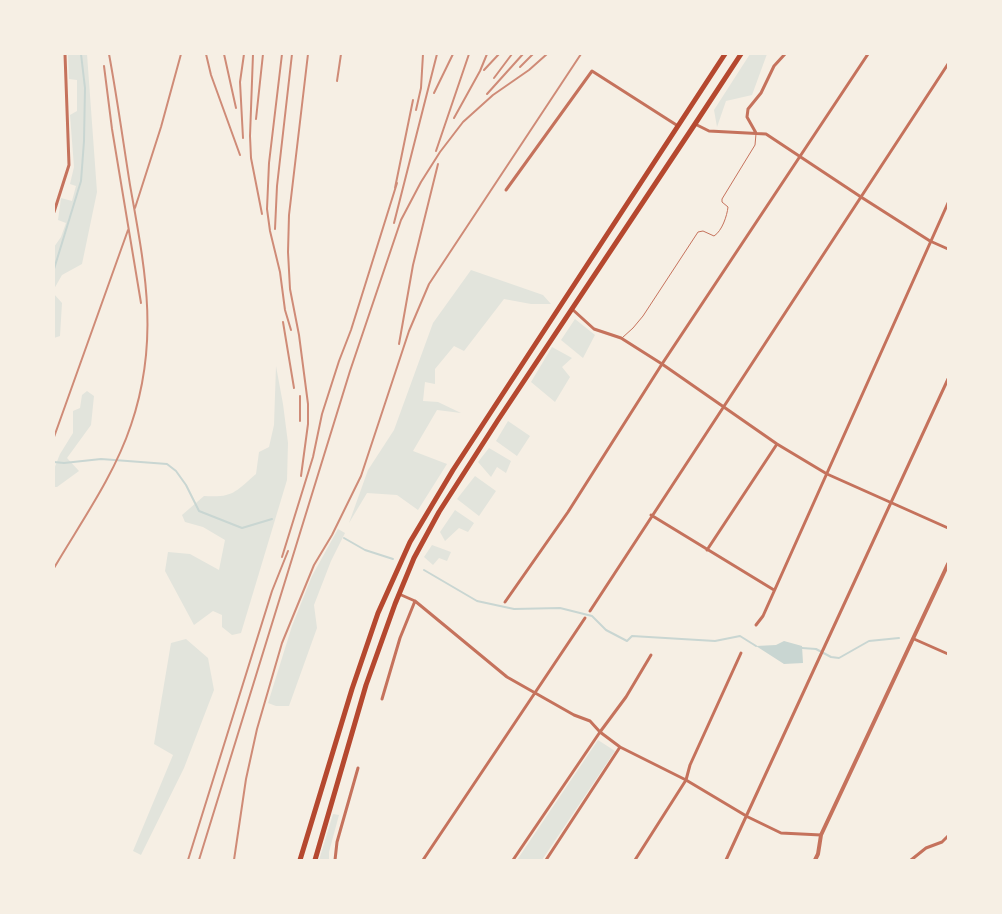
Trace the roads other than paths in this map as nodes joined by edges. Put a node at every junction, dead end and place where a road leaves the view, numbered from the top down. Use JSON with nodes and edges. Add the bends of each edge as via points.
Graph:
{"nodes":[{"id":1,"x":65,"y":54,"type":"edge"},
{"id":2,"x":725,"y":54,"type":"edge"},
{"id":3,"x":740,"y":54,"type":"edge"},
{"id":4,"x":785,"y":54,"type":"edge"},
{"id":5,"x":868,"y":54,"type":"edge"},
{"id":6,"x":948,"y":64,"type":"edge"},
{"id":7,"x":695,"y":124,"type":"junction"},
{"id":8,"x":678,"y":126,"type":"junction"},
{"id":9,"x":757,"y":133,"type":"junction"},
{"id":10,"x":801,"y":157,"type":"junction"},
{"id":11,"x":506,"y":190,"type":"dead end"},
{"id":12,"x":860,"y":197,"type":"junction"},
{"id":13,"x":948,"y":203,"type":"edge"},
{"id":14,"x":54,"y":212,"type":"edge"},
{"id":15,"x":930,"y":241,"type":"junction"},
{"id":16,"x":948,"y":249,"type":"edge"},
{"id":17,"x":572,"y":309,"type":"junction"},
{"id":18,"x":621,"y":338,"type":"junction"},
{"id":19,"x":662,"y":364,"type":"junction"},
{"id":20,"x":948,"y":379,"type":"edge"},
{"id":21,"x":725,"y":407,"type":"junction"},
{"id":22,"x":777,"y":444,"type":"junction"},
{"id":23,"x":827,"y":474,"type":"junction"},
{"id":24,"x":890,"y":503,"type":"junction"},
{"id":25,"x":651,"y":515,"type":"junction"},
{"id":26,"x":948,"y":528,"type":"edge"},
{"id":27,"x":707,"y":550,"type":"junction"},
{"id":28,"x":948,"y":564,"type":"edge"},
{"id":29,"x":388,"y":590,"type":"junction"},
{"id":30,"x":774,"y":590,"type":"junction"},
{"id":31,"x":398,"y":594,"type":"junction"},
{"id":32,"x":415,"y":601,"type":"junction"},
{"id":33,"x":505,"y":602,"type":"dead end"},
{"id":34,"x":590,"y":611,"type":"dead end"},
{"id":35,"x":585,"y":618,"type":"dead end"},
{"id":36,"x":756,"y":625,"type":"dead end"},
{"id":37,"x":914,"y":638,"type":"junction"},
{"id":38,"x":741,"y":653,"type":"dead end"},
{"id":39,"x":948,"y":654,"type":"edge"},
{"id":40,"x":651,"y":655,"type":"dead end"},
{"id":41,"x":534,"y":692,"type":"junction"},
{"id":42,"x":382,"y":699,"type":"dead end"},
{"id":43,"x":600,"y":732,"type":"junction"},
{"id":44,"x":620,"y":747,"type":"junction"},
{"id":45,"x":358,"y":768,"type":"dead end"},
{"id":46,"x":686,"y":780,"type":"junction"},
{"id":47,"x":748,"y":817,"type":"junction"},
{"id":48,"x":821,"y":835,"type":"junction"},
{"id":49,"x":948,"y":836,"type":"edge"},
{"id":50,"x":300,"y":860,"type":"edge"},
{"id":51,"x":315,"y":860,"type":"edge"},
{"id":52,"x":335,"y":860,"type":"edge"},
{"id":53,"x":422,"y":860,"type":"edge"},
{"id":54,"x":513,"y":860,"type":"edge"},
{"id":55,"x":546,"y":860,"type":"edge"},
{"id":56,"x":635,"y":860,"type":"edge"},
{"id":57,"x":726,"y":860,"type":"edge"},
{"id":58,"x":815,"y":860,"type":"edge"},
{"id":59,"x":911,"y":860,"type":"edge"}],
"edges":[{"from":1,"to":14,"type":"street","via":[[69,165]]},
{"from":2,"to":8,"type":"main road"},
{"from":3,"to":7,"type":"main road"},
{"from":4,"to":9,"type":"street","via":[[748,109],[747,117]]},
{"from":5,"to":10,"type":"street"},
{"from":6,"to":12,"type":"street"},
{"from":7,"to":9,"type":"street","via":[[709,131]]},
{"from":7,"to":17,"type":"main road"},
{"from":8,"to":11,"type":"street","via":[[592,71]]},
{"from":8,"to":29,"type":"main road","via":[[453,470],[410,542]]},
{"from":9,"to":10,"type":"street","via":[[766,134]]},
{"from":9,"to":18,"type":"lane","via":[[755,145],[722,199],[728,207],[718,234],[698,232],[644,316]]},
{"from":10,"to":12,"type":"street"},
{"from":10,"to":19,"type":"street"},
{"from":12,"to":15,"type":"street"},
{"from":12,"to":21,"type":"street"},
{"from":13,"to":15,"type":"street"},
{"from":15,"to":16,"type":"street"},
{"from":15,"to":23,"type":"street"},
{"from":17,"to":18,"type":"street","via":[[594,329]]},
{"from":17,"to":31,"type":"main road","via":[[439,512]]},
{"from":18,"to":19,"type":"street"},
{"from":19,"to":21,"type":"street"},
{"from":19,"to":33,"type":"street","via":[[568,512]]},
{"from":20,"to":24,"type":"street"},
{"from":21,"to":22,"type":"street"},
{"from":21,"to":25,"type":"street"},
{"from":22,"to":23,"type":"street"},
{"from":22,"to":27,"type":"street"},
{"from":23,"to":24,"type":"street"},
{"from":23,"to":30,"type":"street"},
{"from":24,"to":26,"type":"street"},
{"from":24,"to":47,"type":"street"},
{"from":25,"to":27,"type":"street"},
{"from":25,"to":34,"type":"street"},
{"from":27,"to":30,"type":"street"},
{"from":28,"to":37,"type":"street"},
{"from":29,"to":31,"type":"main road"},
{"from":29,"to":50,"type":"main road","via":[[352,689]]},
{"from":30,"to":36,"type":"street"},
{"from":31,"to":32,"type":"street"},
{"from":31,"to":51,"type":"main road","via":[[366,684]]},
{"from":32,"to":41,"type":"street","via":[[507,678]]},
{"from":32,"to":42,"type":"street"},
{"from":35,"to":41,"type":"street"},
{"from":37,"to":39,"type":"street"},
{"from":37,"to":48,"type":"street"},
{"from":38,"to":46,"type":"street"},
{"from":40,"to":43,"type":"street","via":[[626,698]]},
{"from":41,"to":43,"type":"street","via":[[590,721]]},
{"from":41,"to":53,"type":"street"},
{"from":43,"to":44,"type":"street"},
{"from":43,"to":54,"type":"street"},
{"from":44,"to":46,"type":"street"},
{"from":44,"to":55,"type":"street"},
{"from":45,"to":52,"type":"street"},
{"from":46,"to":47,"type":"street"},
{"from":46,"to":56,"type":"street"},
{"from":47,"to":48,"type":"street","via":[[781,834]]},
{"from":47,"to":57,"type":"street"},
{"from":48,"to":58,"type":"street"},
{"from":49,"to":59,"type":"street"}]}
